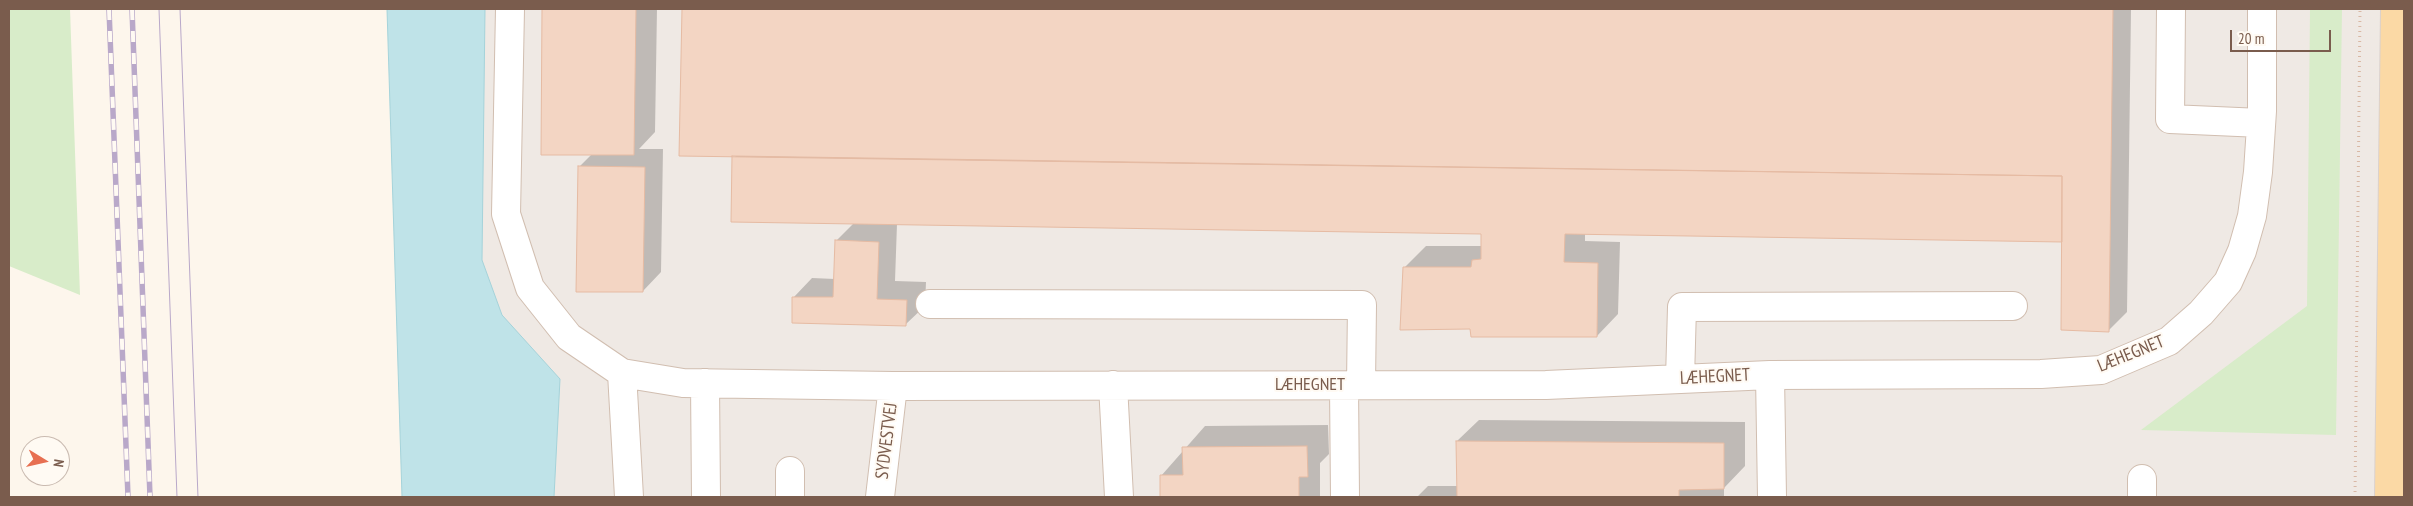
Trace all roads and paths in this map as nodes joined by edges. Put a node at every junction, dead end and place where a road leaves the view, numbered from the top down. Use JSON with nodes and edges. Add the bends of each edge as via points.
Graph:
{"nodes":[{"id":1,"x":510,"y":9,"type":"edge"},
{"id":2,"x":2171,"y":9,"type":"edge"},
{"id":3,"x":2262,"y":9,"type":"edge"},
{"id":4,"x":2360,"y":9,"type":"edge"},
{"id":5,"x":2395,"y":9,"type":"edge"},
{"id":6,"x":2261,"y":123,"type":"junction"},
{"id":7,"x":930,"y":304,"type":"dead end"},
{"id":8,"x":2013,"y":306,"type":"dead end"},
{"id":9,"x":622,"y":373,"type":"junction"},
{"id":10,"x":1770,"y":375,"type":"junction"},
{"id":11,"x":1680,"y":379,"type":"junction"},
{"id":12,"x":705,"y":383,"type":"junction"},
{"id":13,"x":1353,"y":385,"type":"junction"},
{"id":14,"x":893,"y":386,"type":"junction"},
{"id":15,"x":1113,"y":386,"type":"junction"},
{"id":16,"x":629,"y":497,"type":"edge"},
{"id":17,"x":706,"y":497,"type":"edge"},
{"id":18,"x":880,"y":497,"type":"edge"},
{"id":19,"x":1119,"y":497,"type":"edge"},
{"id":20,"x":1344,"y":497,"type":"edge"},
{"id":21,"x":1772,"y":497,"type":"edge"},
{"id":22,"x":2355,"y":497,"type":"edge"},
{"id":23,"x":2389,"y":497,"type":"edge"}],
"edges":[{"from":1,"to":9,"type":"street","via":[[506,214],[530,288],[569,337]]},
{"from":2,"to":6,"type":"street","via":[[2170,119]]},
{"from":3,"to":6,"type":"street","name":"LÆHEGNET"},
{"from":4,"to":22,"type":"path"},
{"from":5,"to":23,"type":"main road"},
{"from":6,"to":10,"type":"street","name":"LÆHEGNET","via":[[2252,216],[2242,252],[2228,282],[2201,313],[2169,341],[2101,370],[2041,374]]},
{"from":7,"to":13,"type":"street","via":[[1362,305]]},
{"from":8,"to":11,"type":"street","via":[[1682,307]]},
{"from":9,"to":12,"type":"street","name":"LÆHEGNET","via":[[683,383]]},
{"from":9,"to":16,"type":"street"},
{"from":10,"to":11,"type":"street","name":"LÆHEGNET"},
{"from":10,"to":21,"type":"street"},
{"from":11,"to":13,"type":"street","name":"LÆHEGNET","via":[[1546,385]]},
{"from":12,"to":14,"type":"street","name":"LÆHEGNET"},
{"from":12,"to":17,"type":"street"},
{"from":13,"to":15,"type":"street","name":"LÆHEGNET"},
{"from":13,"to":20,"type":"street"},
{"from":14,"to":15,"type":"street","name":"LÆHEGNET"},
{"from":14,"to":18,"type":"street","name":"SYDVESTVEJ"},
{"from":15,"to":19,"type":"street"}]}
